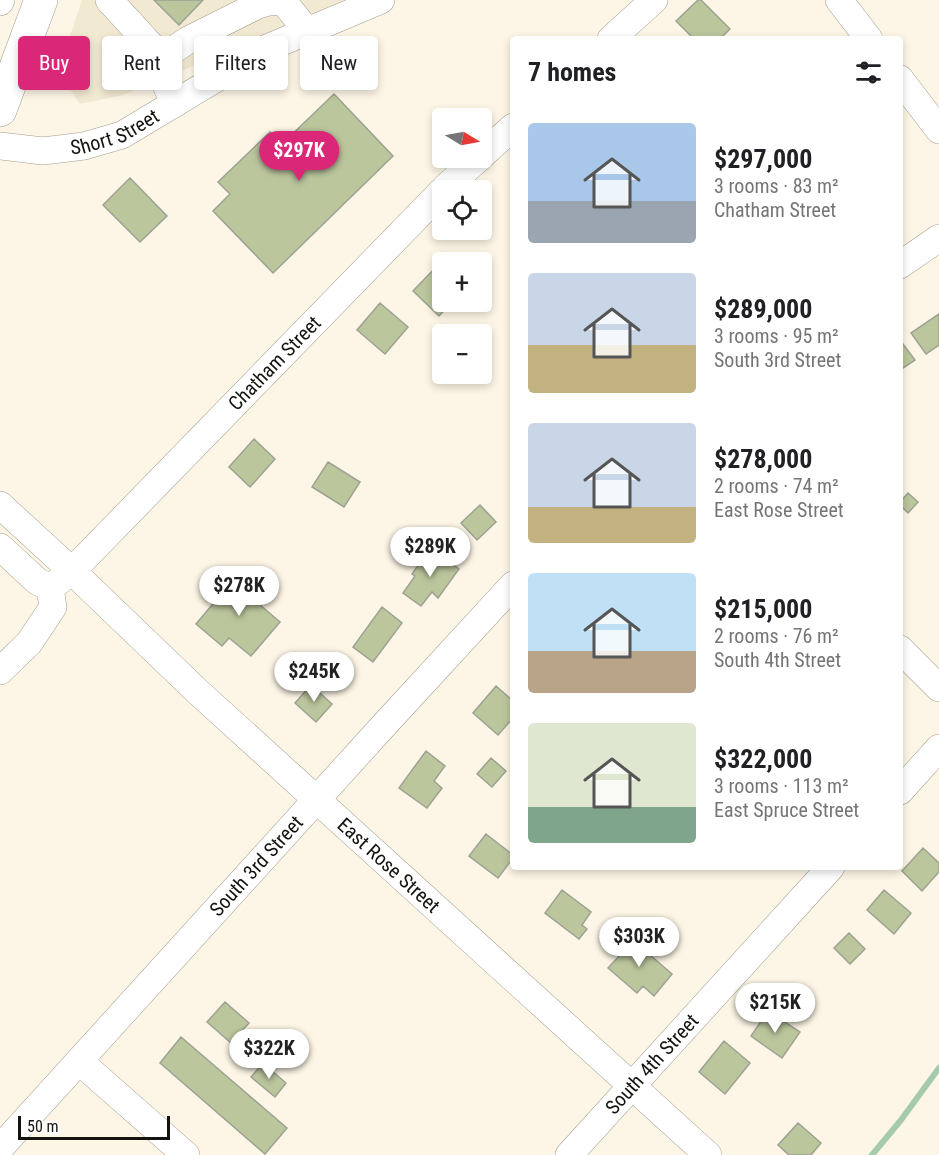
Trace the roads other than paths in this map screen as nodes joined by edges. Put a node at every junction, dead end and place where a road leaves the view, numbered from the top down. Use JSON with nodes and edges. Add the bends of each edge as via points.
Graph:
{"nodes":[{"id":1,"x":40,"y":0,"type":"edge"},
{"id":2,"x":109,"y":0,"type":"edge"},
{"id":3,"x":282,"y":0,"type":"edge"},
{"id":4,"x":654,"y":0,"type":"edge"},
{"id":5,"x":839,"y":0,"type":"edge"},
{"id":6,"x":362,"y":3,"type":"edge"},
{"id":7,"x":307,"y":31,"type":"junction"},
{"id":8,"x":142,"y":36,"type":"edge"},
{"id":9,"x":614,"y":36,"type":"edge"},
{"id":10,"x":867,"y":36,"type":"edge"},
{"id":11,"x":182,"y":44,"type":"edge"},
{"id":12,"x":903,"y":83,"type":"edge"},
{"id":13,"x":168,"y":90,"type":"edge"},
{"id":14,"x":174,"y":104,"type":"junction"},
{"id":15,"x":0,"y":110,"type":"edge"},
{"id":16,"x":510,"y":130,"type":"edge"},
{"id":17,"x":939,"y":130,"type":"edge"},
{"id":18,"x":492,"y":145,"type":"edge"},
{"id":19,"x":0,"y":146,"type":"edge"},
{"id":20,"x":467,"y":168,"type":"edge"},
{"id":21,"x":939,"y":238,"type":"edge"},
{"id":22,"x":903,"y":263,"type":"edge"},
{"id":23,"x":0,"y":505,"type":"edge"},
{"id":24,"x":0,"y":547,"type":"edge"},
{"id":25,"x":72,"y":571,"type":"junction"},
{"id":26,"x":50,"y":588,"type":"junction"},
{"id":27,"x":510,"y":588,"type":"edge"},
{"id":28,"x":903,"y":652,"type":"edge"},
{"id":29,"x":0,"y":671,"type":"edge"},
{"id":30,"x":939,"y":688,"type":"edge"},
{"id":31,"x":939,"y":748,"type":"edge"},
{"id":32,"x":903,"y":788,"type":"edge"},
{"id":33,"x":317,"y":799,"type":"junction"},
{"id":34,"x":828,"y":870,"type":"edge"},
{"id":35,"x":80,"y":1061,"type":"junction"},
{"id":36,"x":632,"y":1085,"type":"junction"},
{"id":37,"x":0,"y":1148,"type":"edge"},
{"id":38,"x":186,"y":1155,"type":"edge"},
{"id":39,"x":569,"y":1155,"type":"edge"},
{"id":40,"x":708,"y":1155,"type":"edge"}],
"edges":[{"from":1,"to":15,"type":"main road"},
{"from":2,"to":8,"type":"street"},
{"from":3,"to":7,"type":"street"},
{"from":3,"to":11,"type":"street","via":[[258,5]]},
{"from":4,"to":9,"type":"street"},
{"from":5,"to":10,"type":"street"},
{"from":6,"to":7,"type":"street","name":"Short Street"},
{"from":7,"to":14,"type":"street","name":"Short Street","via":[[265,49]]},
{"from":12,"to":17,"type":"street"},
{"from":13,"to":14,"type":"street"},
{"from":14,"to":19,"type":"street","name":"Short Street","via":[[122,135],[84,146],[43,151]]},
{"from":16,"to":18,"type":"street","name":"Chatham Street"},
{"from":20,"to":25,"type":"street","name":"Chatham Street"},
{"from":21,"to":22,"type":"street"},
{"from":23,"to":25,"type":"street","name":"East Rose Street"},
{"from":24,"to":26,"type":"street"},
{"from":25,"to":26,"type":"street","name":"Chatham Street"},
{"from":25,"to":33,"type":"street","name":"East Rose Street"},
{"from":26,"to":29,"type":"street","via":[[53,607],[29,643]]},
{"from":27,"to":33,"type":"street","name":"South 3rd Street"},
{"from":28,"to":30,"type":"street"},
{"from":31,"to":32,"type":"street"},
{"from":33,"to":35,"type":"street","name":"South 3rd Street"},
{"from":33,"to":36,"type":"street","name":"East Rose Street"},
{"from":34,"to":36,"type":"street","name":"South 4th Street"},
{"from":35,"to":37,"type":"street","name":"South 3rd Street"},
{"from":35,"to":38,"type":"street"},
{"from":36,"to":39,"type":"street","name":"South 4th Street"},
{"from":36,"to":40,"type":"street","name":"East Rose Street"}]}
